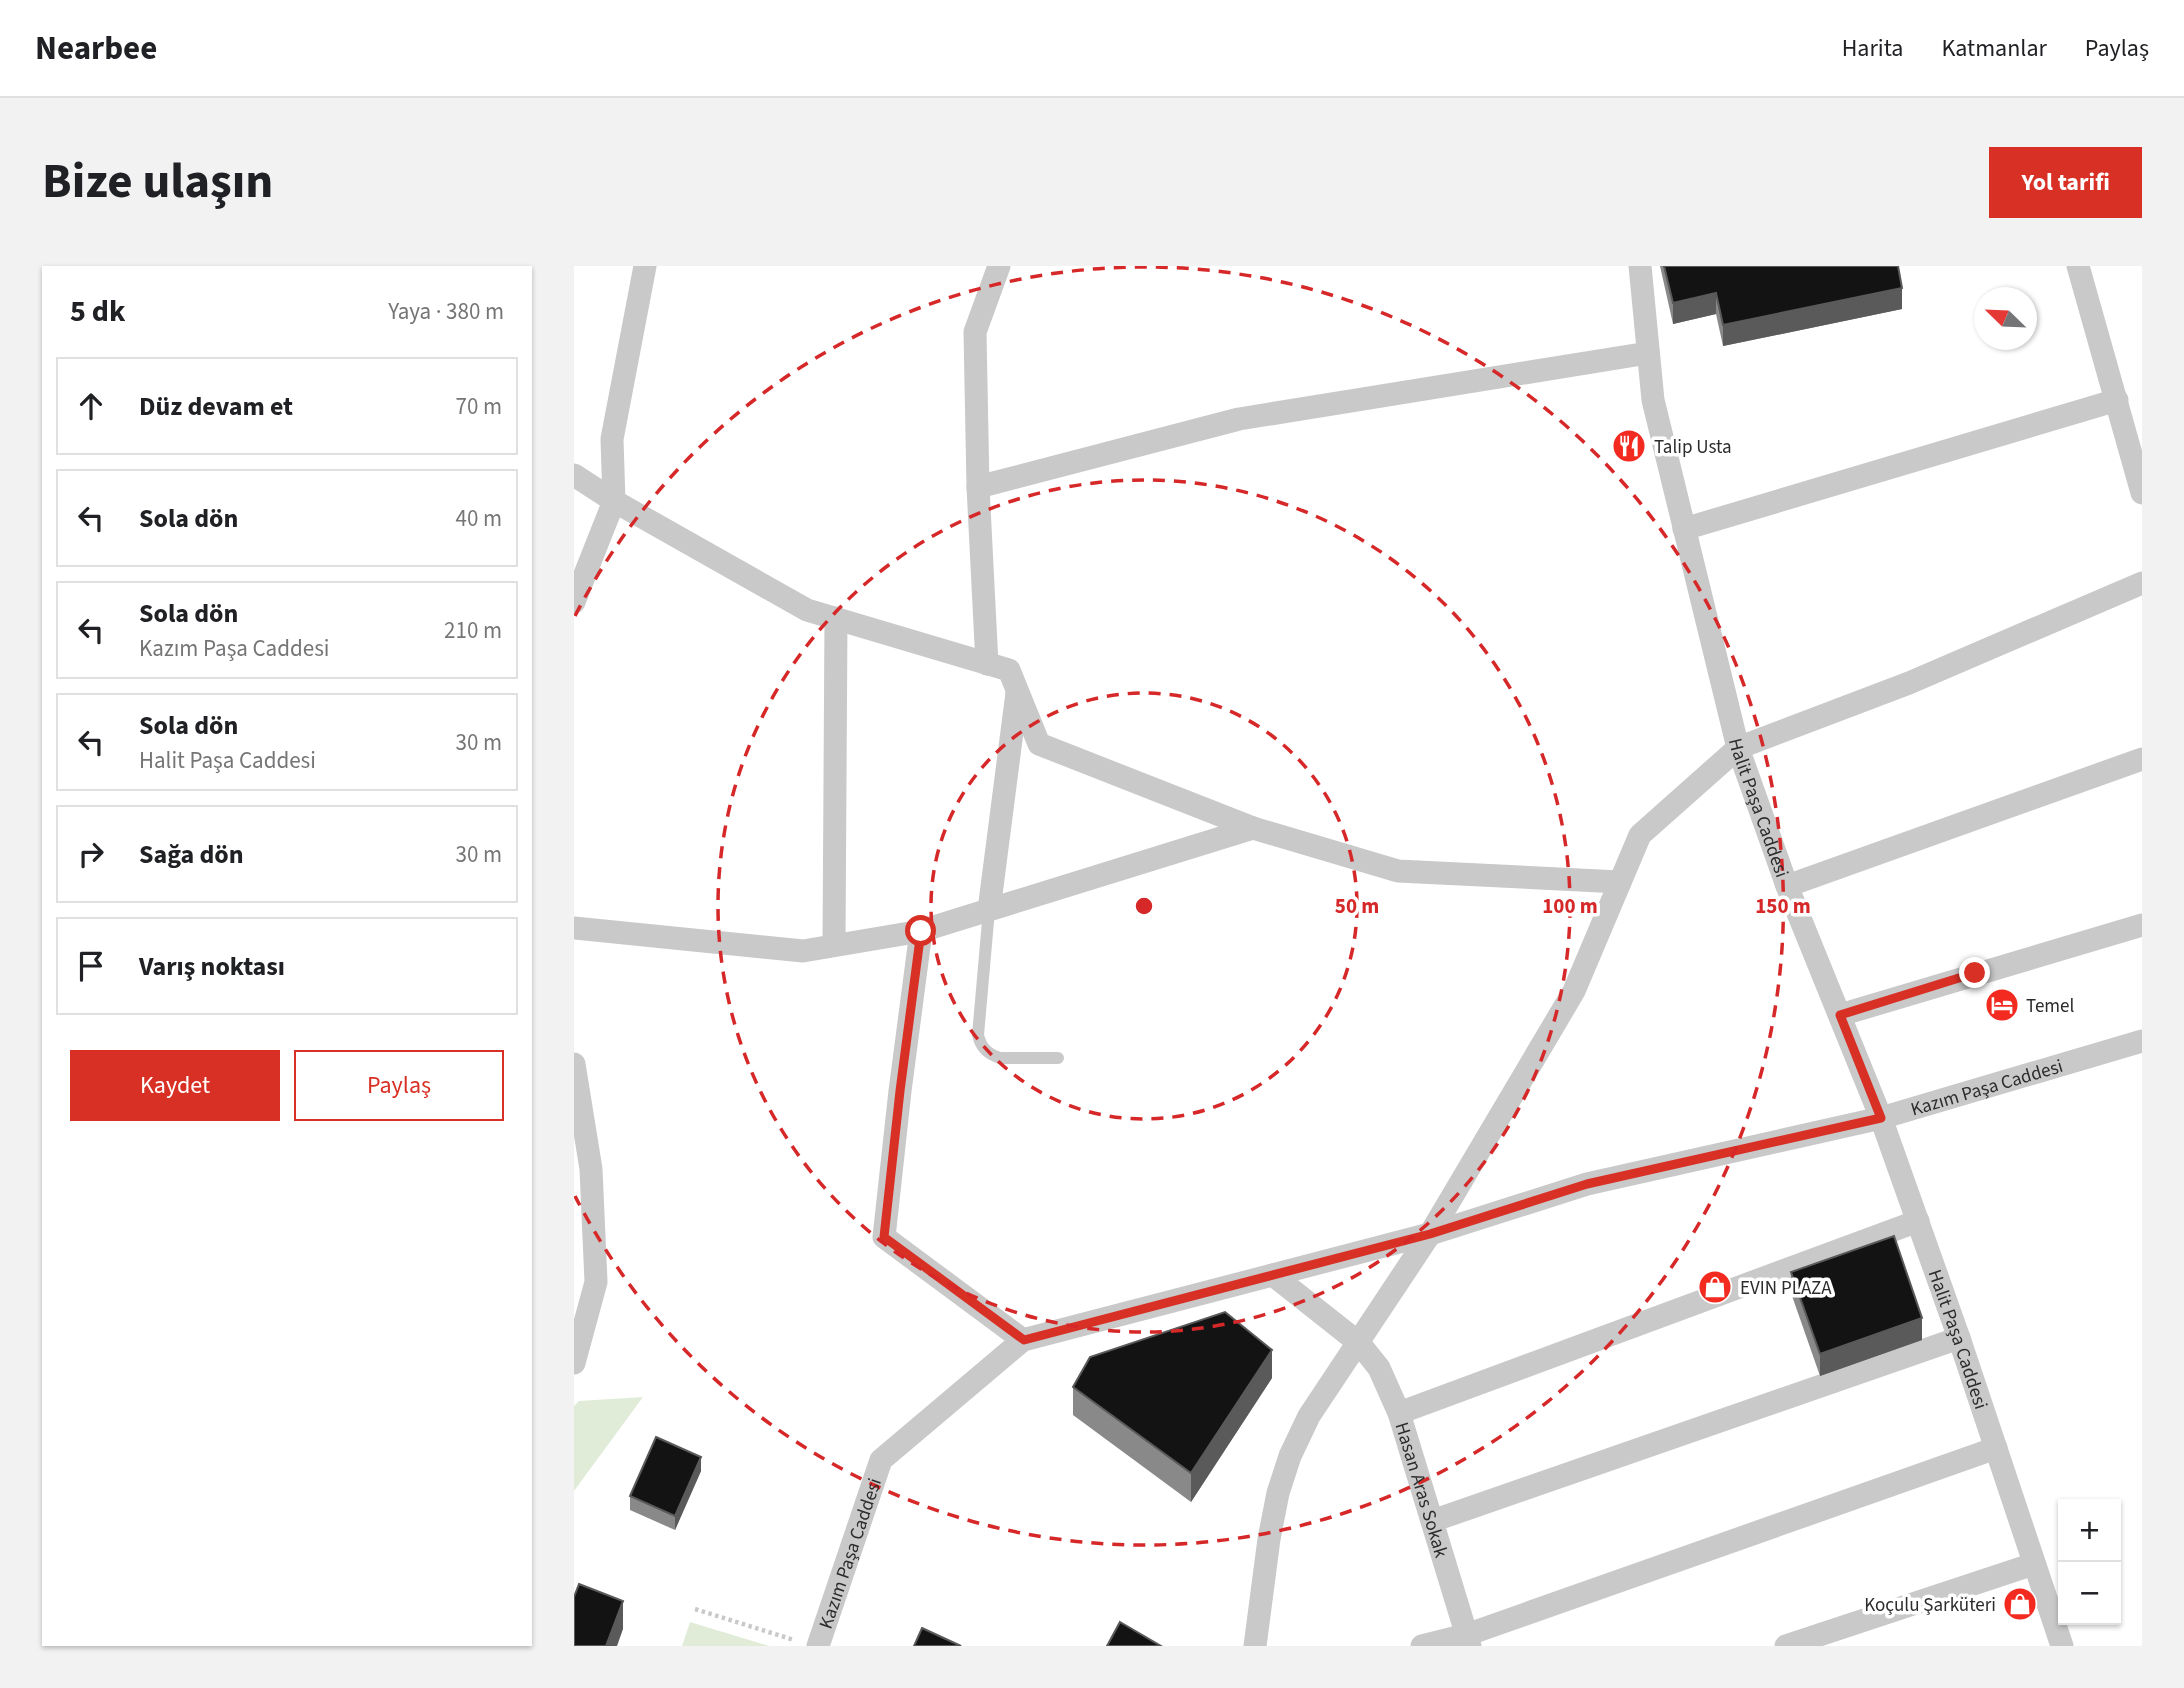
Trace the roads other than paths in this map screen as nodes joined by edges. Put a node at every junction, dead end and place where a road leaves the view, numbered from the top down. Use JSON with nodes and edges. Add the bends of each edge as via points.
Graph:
{"nodes":[{"id":1,"x":645,"y":266,"type":"edge"},
{"id":2,"x":999,"y":266,"type":"edge"},
{"id":3,"x":1640,"y":266,"type":"edge"},
{"id":4,"x":2078,"y":266,"type":"edge"},
{"id":5,"x":1648,"y":353,"type":"junction"},
{"id":6,"x":2116,"y":400,"type":"junction"},
{"id":7,"x":2135,"y":440,"type":"edge"},
{"id":8,"x":574,"y":475,"type":"edge"},
{"id":9,"x":978,"y":487,"type":"junction"},
{"id":10,"x":2142,"y":493,"type":"edge"},
{"id":11,"x":614,"y":501,"type":"junction"},
{"id":12,"x":1684,"y":529,"type":"junction"},
{"id":13,"x":2142,"y":583,"type":"edge"},
{"id":14,"x":574,"y":602,"type":"edge"},
{"id":15,"x":836,"y":618,"type":"junction"},
{"id":16,"x":987,"y":664,"type":"junction"},
{"id":17,"x":1017,"y":690,"type":"junction"},
{"id":18,"x":1738,"y":748,"type":"junction"},
{"id":19,"x":2142,"y":759,"type":"edge"},
{"id":20,"x":1253,"y":828,"type":"junction"},
{"id":21,"x":1620,"y":881,"type":"junction"},
{"id":22,"x":1787,"y":886,"type":"junction"},
{"id":23,"x":989,"y":909,"type":"junction"},
{"id":24,"x":2142,"y":925,"type":"edge"},
{"id":25,"x":574,"y":928,"type":"edge"},
{"id":26,"x":921,"y":931,"type":"junction"},
{"id":27,"x":834,"y":944,"type":"junction"},
{"id":28,"x":1840,"y":1015,"type":"junction"},
{"id":29,"x":2142,"y":1041,"type":"edge"},
{"id":30,"x":1058,"y":1058,"type":"dead end"},
{"id":31,"x":574,"y":1064,"type":"edge"},
{"id":32,"x":1881,"y":1118,"type":"junction"},
{"id":33,"x":1917,"y":1220,"type":"junction"},
{"id":34,"x":1430,"y":1234,"type":"junction"},
{"id":35,"x":1273,"y":1275,"type":"junction"},
{"id":36,"x":1959,"y":1338,"type":"junction"},
{"id":37,"x":1024,"y":1340,"type":"junction"},
{"id":38,"x":1359,"y":1343,"type":"junction"},
{"id":39,"x":574,"y":1363,"type":"edge"},
{"id":40,"x":1399,"y":1413,"type":"junction"},
{"id":41,"x":1996,"y":1448,"type":"junction"},
{"id":42,"x":1432,"y":1521,"type":"junction"},
{"id":43,"x":2035,"y":1564,"type":"junction"},
{"id":44,"x":1468,"y":1641,"type":"edge"},
{"id":45,"x":808,"y":1644,"type":"edge"},
{"id":46,"x":1255,"y":1646,"type":"edge"},
{"id":47,"x":1422,"y":1646,"type":"edge"},
{"id":48,"x":1786,"y":1646,"type":"edge"},
{"id":49,"x":2062,"y":1646,"type":"edge"}],
"edges":[{"from":1,"to":11,"type":"street","via":[[612,439]]},
{"from":2,"to":9,"type":"street","via":[[975,332]]},
{"from":3,"to":5,"type":"street","name":"Halit Paşa Caddesi"},
{"from":4,"to":6,"type":"street"},
{"from":5,"to":9,"type":"street","via":[[1239,419]]},
{"from":5,"to":12,"type":"street","name":"Halit Paşa Caddesi","via":[[1653,400]]},
{"from":6,"to":7,"type":"street"},
{"from":6,"to":12,"type":"street"},
{"from":7,"to":10,"type":"street"},
{"from":8,"to":11,"type":"street"},
{"from":9,"to":16,"type":"street"},
{"from":11,"to":14,"type":"street"},
{"from":11,"to":15,"type":"street","via":[[807,610]]},
{"from":12,"to":18,"type":"street","name":"Halit Paşa Caddesi"},
{"from":13,"to":18,"type":"street","via":[[1909,683]]},
{"from":15,"to":16,"type":"street"},
{"from":15,"to":27,"type":"street"},
{"from":16,"to":17,"type":"street","via":[[1009,670]]},
{"from":17,"to":20,"type":"street","via":[[1040,744]]},
{"from":17,"to":23,"type":"street"},
{"from":18,"to":21,"type":"street","via":[[1640,835]]},
{"from":18,"to":22,"type":"street","name":"Halit Paşa Caddesi"},
{"from":19,"to":22,"type":"street"},
{"from":20,"to":21,"type":"street","via":[[1398,871]]},
{"from":20,"to":23,"type":"street"},
{"from":21,"to":34,"type":"street","via":[[1574,991]]},
{"from":22,"to":28,"type":"street","name":"Halit Paşa Caddesi"},
{"from":23,"to":26,"type":"street"},
{"from":23,"to":30,"type":"lane","via":[[980,1043],[1000,1058]]},
{"from":24,"to":28,"type":"street"},
{"from":25,"to":27,"type":"street","via":[[803,951]]},
{"from":26,"to":27,"type":"street"},
{"from":26,"to":37,"type":"street","via":[[884,1237]]},
{"from":28,"to":32,"type":"street","name":"Halit Paşa Caddesi"},
{"from":29,"to":32,"type":"street","name":"Kazım Paşa Caddesi"},
{"from":31,"to":39,"type":"street","via":[[591,1170],[596,1282]]},
{"from":32,"to":33,"type":"street","name":"Halit Paşa Caddesi"},
{"from":32,"to":34,"type":"street","name":"Kazım Paşa Caddesi","via":[[1587,1184]]},
{"from":33,"to":36,"type":"street","name":"Halit Paşa Caddesi"},
{"from":33,"to":40,"type":"street"},
{"from":34,"to":35,"type":"street","name":"Kazım Paşa Caddesi"},
{"from":34,"to":38,"type":"street"},
{"from":35,"to":37,"type":"street","name":"Kazım Paşa Caddesi"},
{"from":35,"to":38,"type":"street","name":"Hasan Aras Sokak"},
{"from":36,"to":41,"type":"street","name":"Halit Paşa Caddesi"},
{"from":36,"to":42,"type":"street"},
{"from":37,"to":45,"type":"street","name":"Kazım Paşa Caddesi","via":[[881,1460]]},
{"from":38,"to":40,"type":"street","name":"Hasan Aras Sokak","via":[[1379,1368]]},
{"from":38,"to":46,"type":"street","via":[[1309,1416],[1290,1456],[1269,1539]]},
{"from":40,"to":42,"type":"street","name":"Hasan Aras Sokak"},
{"from":41,"to":43,"type":"street","name":"Halit Paşa Caddesi"},
{"from":41,"to":44,"type":"street"},
{"from":42,"to":44,"type":"street","name":"Hasan Aras Sokak"},
{"from":43,"to":48,"type":"street"},
{"from":43,"to":49,"type":"street","name":"Halit Paşa Caddesi"},
{"from":44,"to":47,"type":"street"}]}
